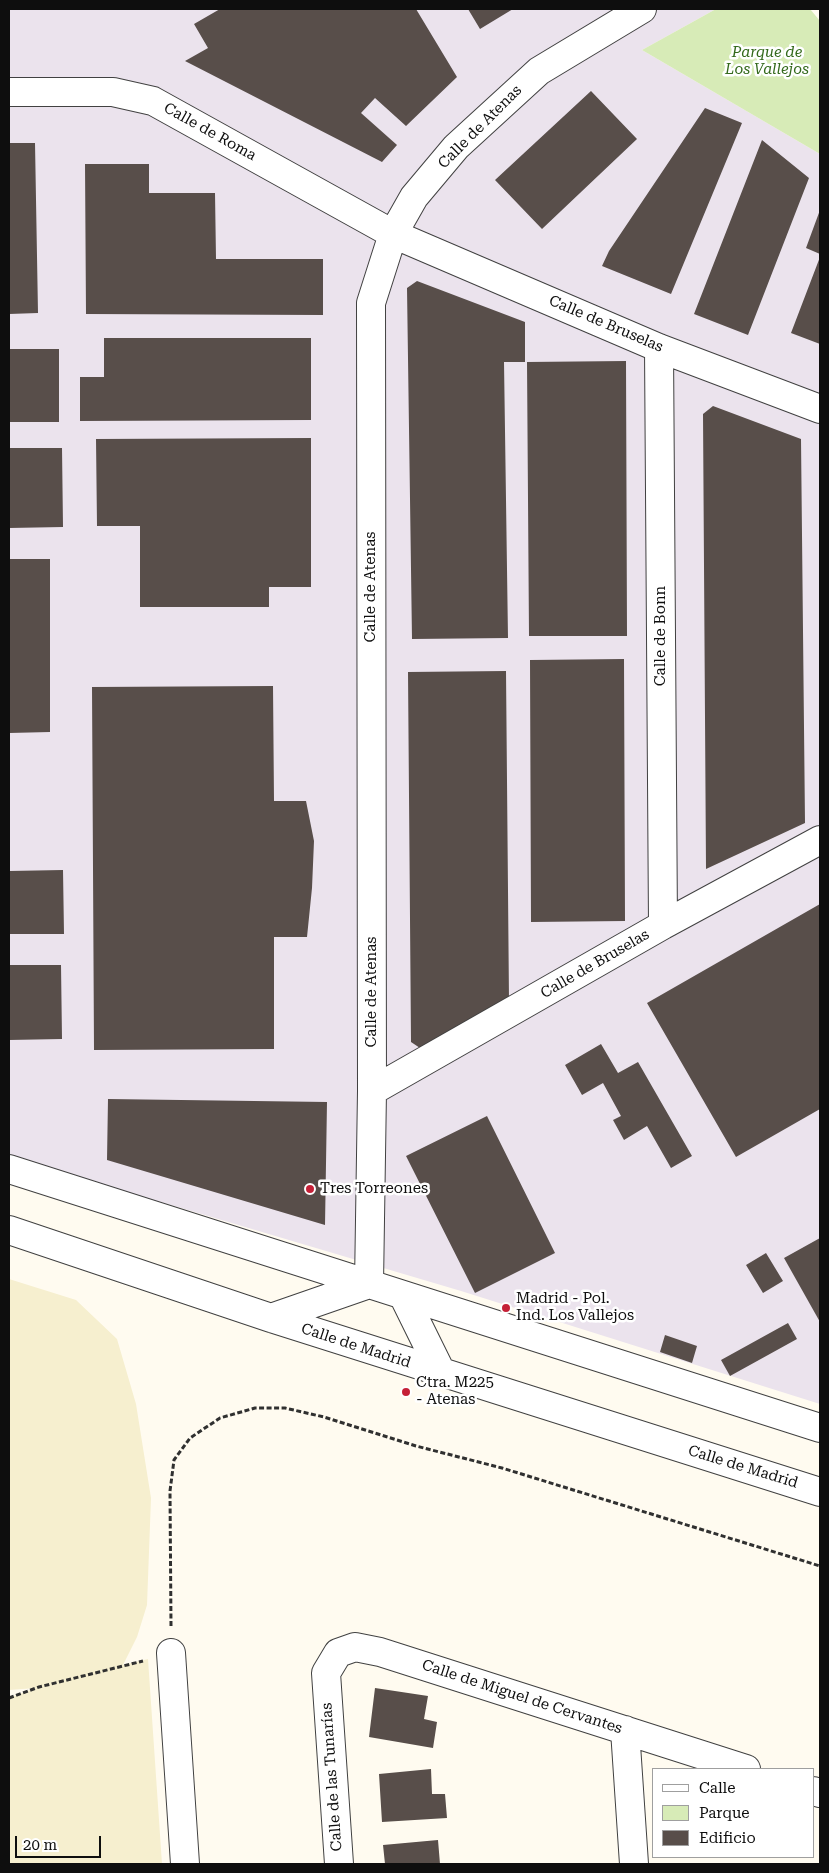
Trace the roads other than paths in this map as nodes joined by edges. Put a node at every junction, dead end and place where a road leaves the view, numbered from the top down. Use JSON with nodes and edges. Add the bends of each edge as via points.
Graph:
{"nodes":[{"id":1,"x":642,"y":9,"type":"edge"},
{"id":2,"x":9,"y":92,"type":"edge"},
{"id":3,"x":393,"y":234,"type":"junction"},
{"id":4,"x":659,"y":348,"type":"junction"},
{"id":5,"x":820,"y":409,"type":"edge"},
{"id":6,"x":820,"y":840,"type":"edge"},
{"id":7,"x":663,"y":925,"type":"junction"},
{"id":8,"x":372,"y":1091,"type":"junction"},
{"id":9,"x":9,"y":1169,"type":"edge"},
{"id":10,"x":9,"y":1230,"type":"edge"},
{"id":11,"x":368,"y":1284,"type":"junction"},
{"id":12,"x":403,"y":1294,"type":"junction"},
{"id":13,"x":271,"y":1318,"type":"junction"},
{"id":14,"x":441,"y":1372,"type":"junction"},
{"id":15,"x":820,"y":1428,"type":"edge"},
{"id":16,"x":820,"y":1492,"type":"edge"},
{"id":17,"x":172,"y":1653,"type":"road end"},
{"id":18,"x":326,"y":1691,"type":"joint"},
{"id":19,"x":625,"y":1730,"type":"junction"},
{"id":20,"x":743,"y":1768,"type":"edge"},
{"id":21,"x":185,"y":1864,"type":"edge"},
{"id":22,"x":339,"y":1864,"type":"edge"},
{"id":23,"x":634,"y":1864,"type":"edge"}],
"edges":[{"from":1,"to":3,"type":"street","name":"Calle de Atenas","via":[[539,71],[492,112],[456,147],[414,197]]},
{"from":2,"to":3,"type":"street","name":"Calle de Roma","via":[[113,92],[154,101]]},
{"from":3,"to":4,"type":"street","name":"Calle de Bruselas"},
{"from":3,"to":8,"type":"street","name":"Calle de Atenas","via":[[370,302]]},
{"from":4,"to":5,"type":"street","name":"Calle de Bruselas"},
{"from":4,"to":7,"type":"street","name":"Calle de Bonn"},
{"from":6,"to":7,"type":"street","name":"Calle de Bruselas"},
{"from":7,"to":8,"type":"street","name":"Calle de Bruselas"},
{"from":8,"to":11,"type":"street","name":"Calle de Atenas"},
{"from":9,"to":11,"type":"street"},
{"from":10,"to":13,"type":"street","name":"Calle de Madrid"},
{"from":11,"to":12,"type":"street"},
{"from":11,"to":13,"type":"street"},
{"from":12,"to":14,"type":"street"},
{"from":12,"to":15,"type":"street"},
{"from":13,"to":14,"type":"street","name":"Calle de Madrid"},
{"from":14,"to":16,"type":"street","name":"Calle de Madrid"},
{"from":17,"to":21,"type":"street"},
{"from":18,"to":19,"type":"street","name":"Calle de Miguel de Cervantes","via":[[326,1672],[338,1653],[355,1647],[380,1652]]},
{"from":18,"to":22,"type":"street","name":"Calle de las Tunarías"},
{"from":19,"to":20,"type":"street","name":"Calle de Miguel de Cervantes"},
{"from":19,"to":23,"type":"street"}]}
